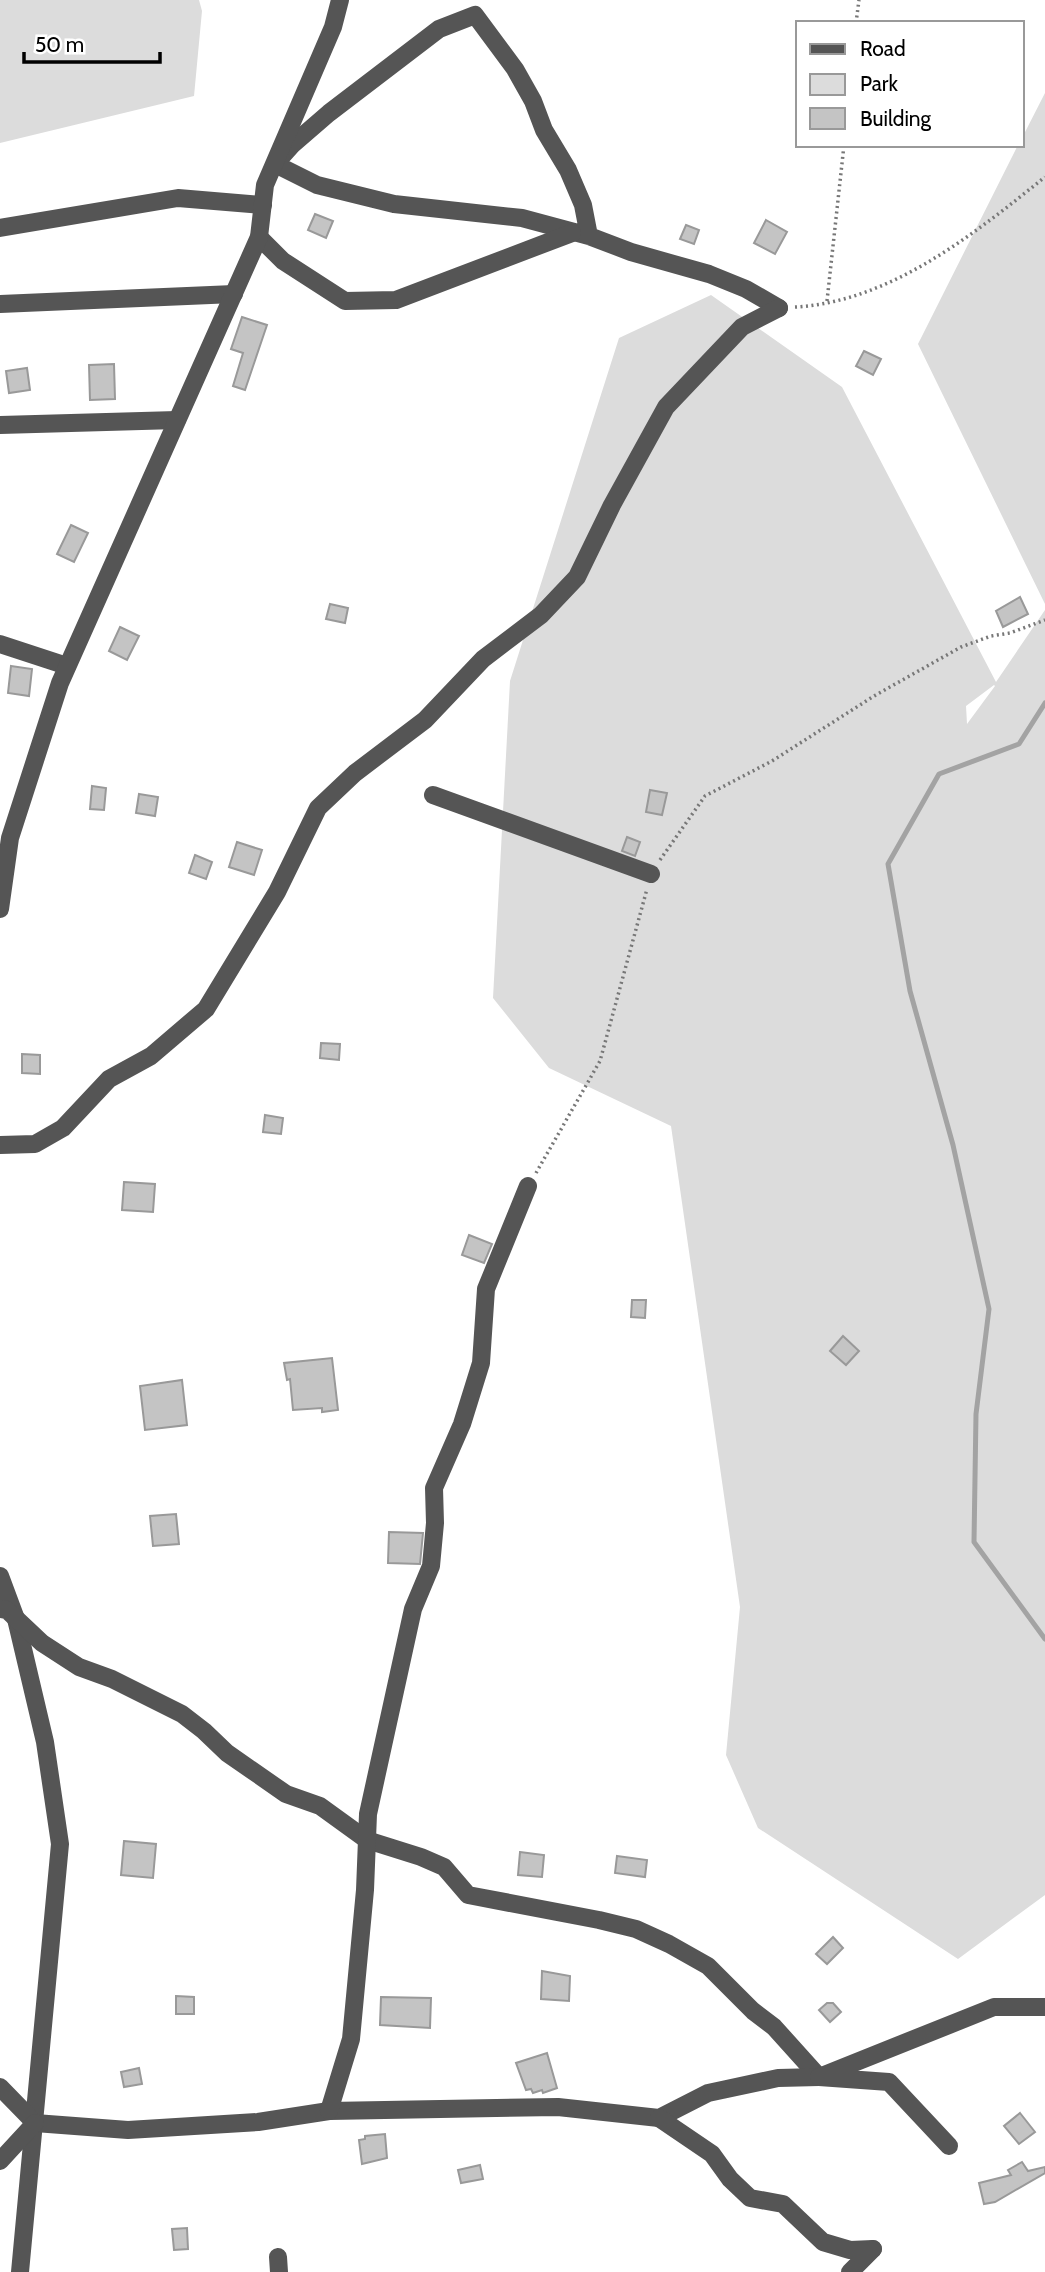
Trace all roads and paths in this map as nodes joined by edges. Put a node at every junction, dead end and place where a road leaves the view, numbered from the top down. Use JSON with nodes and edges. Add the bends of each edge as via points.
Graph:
{"nodes":[{"id":1,"x":340,"y":0,"type":"edge"},
{"id":2,"x":859,"y":0,"type":"edge"},
{"id":3,"x":856,"y":21,"type":"edge"},
{"id":4,"x":844,"y":147,"type":"edge"},
{"id":5,"x":275,"y":164,"type":"junction"},
{"id":6,"x":1045,"y":177,"type":"edge"},
{"id":7,"x":263,"y":205,"type":"junction"},
{"id":8,"x":0,"y":228,"type":"edge"},
{"id":9,"x":581,"y":235,"type":"junction"},
{"id":10,"x":259,"y":237,"type":"junction"},
{"id":11,"x":234,"y":294,"type":"junction"},
{"id":12,"x":827,"y":302,"type":"junction"},
{"id":13,"x":0,"y":304,"type":"edge"},
{"id":14,"x":779,"y":308,"type":"junction"},
{"id":15,"x":177,"y":420,"type":"junction"},
{"id":16,"x":0,"y":425,"type":"edge"},
{"id":17,"x":1045,"y":620,"type":"edge"},
{"id":18,"x":0,"y":644,"type":"edge"},
{"id":19,"x":68,"y":666,"type":"junction"},
{"id":20,"x":433,"y":794,"type":"dead end"},
{"id":21,"x":5,"y":843,"type":"edge"},
{"id":22,"x":651,"y":874,"type":"junction"},
{"id":23,"x":0,"y":909,"type":"edge"},
{"id":24,"x":0,"y":1145,"type":"edge"},
{"id":25,"x":528,"y":1186,"type":"joint"},
{"id":26,"x":0,"y":1576,"type":"edge"},
{"id":27,"x":0,"y":1609,"type":"edge"},
{"id":28,"x":16,"y":1619,"type":"junction"},
{"id":29,"x":367,"y":1840,"type":"junction"},
{"id":30,"x":1045,"y":2007,"type":"edge"},
{"id":31,"x":819,"y":2077,"type":"junction"},
{"id":32,"x":0,"y":2087,"type":"edge"},
{"id":33,"x":329,"y":2111,"type":"junction"},
{"id":34,"x":659,"y":2118,"type":"junction"},
{"id":35,"x":35,"y":2123,"type":"junction"},
{"id":36,"x":949,"y":2146,"type":"dead end"},
{"id":37,"x":0,"y":2161,"type":"edge"},
{"id":38,"x":20,"y":2272,"type":"edge"},
{"id":39,"x":850,"y":2272,"type":"edge"}],
"edges":[{"from":1,"to":5,"type":"street"},
{"from":2,"to":3,"type":"path"},
{"from":4,"to":12,"type":"path"},
{"from":5,"to":7,"type":"street"},
{"from":5,"to":9,"type":"street","via":[[317,185],[394,204],[522,218]]},
{"from":5,"to":9,"type":"street","via":[[329,113],[439,29],[475,15],[515,69],[568,170],[583,205]]},
{"from":6,"to":12,"type":"path","via":[[978,230],[915,270]]},
{"from":7,"to":8,"type":"street","via":[[178,198]]},
{"from":7,"to":10,"type":"street"},
{"from":9,"to":10,"type":"street","via":[[396,300],[345,302],[283,261]]},
{"from":9,"to":14,"type":"street","via":[[709,274]]},
{"from":10,"to":11,"type":"street"},
{"from":11,"to":13,"type":"street"},
{"from":11,"to":15,"type":"street"},
{"from":12,"to":14,"type":"path"},
{"from":14,"to":24,"type":"street","via":[[742,327],[666,407],[577,577],[541,615],[484,659],[425,720],[355,773],[318,808],[276,892],[206,1009],[150,1056],[109,1079],[64,1128],[34,1144]]},
{"from":15,"to":16,"type":"street"},
{"from":15,"to":19,"type":"street"},
{"from":17,"to":22,"type":"path","via":[[961,647],[705,796]]},
{"from":18,"to":19,"type":"street"},
{"from":19,"to":21,"type":"street"},
{"from":20,"to":22,"type":"street"},
{"from":21,"to":23,"type":"street"},
{"from":22,"to":25,"type":"path","via":[[600,1061]]},
{"from":25,"to":29,"type":"street","via":[[486,1289],[481,1363],[462,1424],[434,1488],[431,1566],[413,1609]]},
{"from":26,"to":28,"type":"street"},
{"from":27,"to":28,"type":"street"},
{"from":28,"to":29,"type":"street","via":[[79,1667],[182,1714],[227,1754],[286,1794],[320,1806]]},
{"from":28,"to":35,"type":"street","via":[[45,1742],[60,1844]]},
{"from":29,"to":31,"type":"street","via":[[444,1867],[468,1895],[636,1929],[669,1944],[708,1966],[774,2027]]},
{"from":29,"to":33,"type":"street","via":[[351,2039]]},
{"from":30,"to":31,"type":"street","via":[[994,2007]]},
{"from":31,"to":34,"type":"street","via":[[778,2078],[708,2093]]},
{"from":31,"to":36,"type":"street","via":[[889,2082]]},
{"from":32,"to":35,"type":"street"},
{"from":33,"to":34,"type":"street","via":[[558,2107]]},
{"from":33,"to":35,"type":"street","via":[[258,2122],[128,2130]]},
{"from":34,"to":39,"type":"street","via":[[712,2154],[750,2198],[783,2204],[823,2242],[850,2250],[873,2249]]},
{"from":35,"to":37,"type":"street"},
{"from":35,"to":38,"type":"street"}]}
